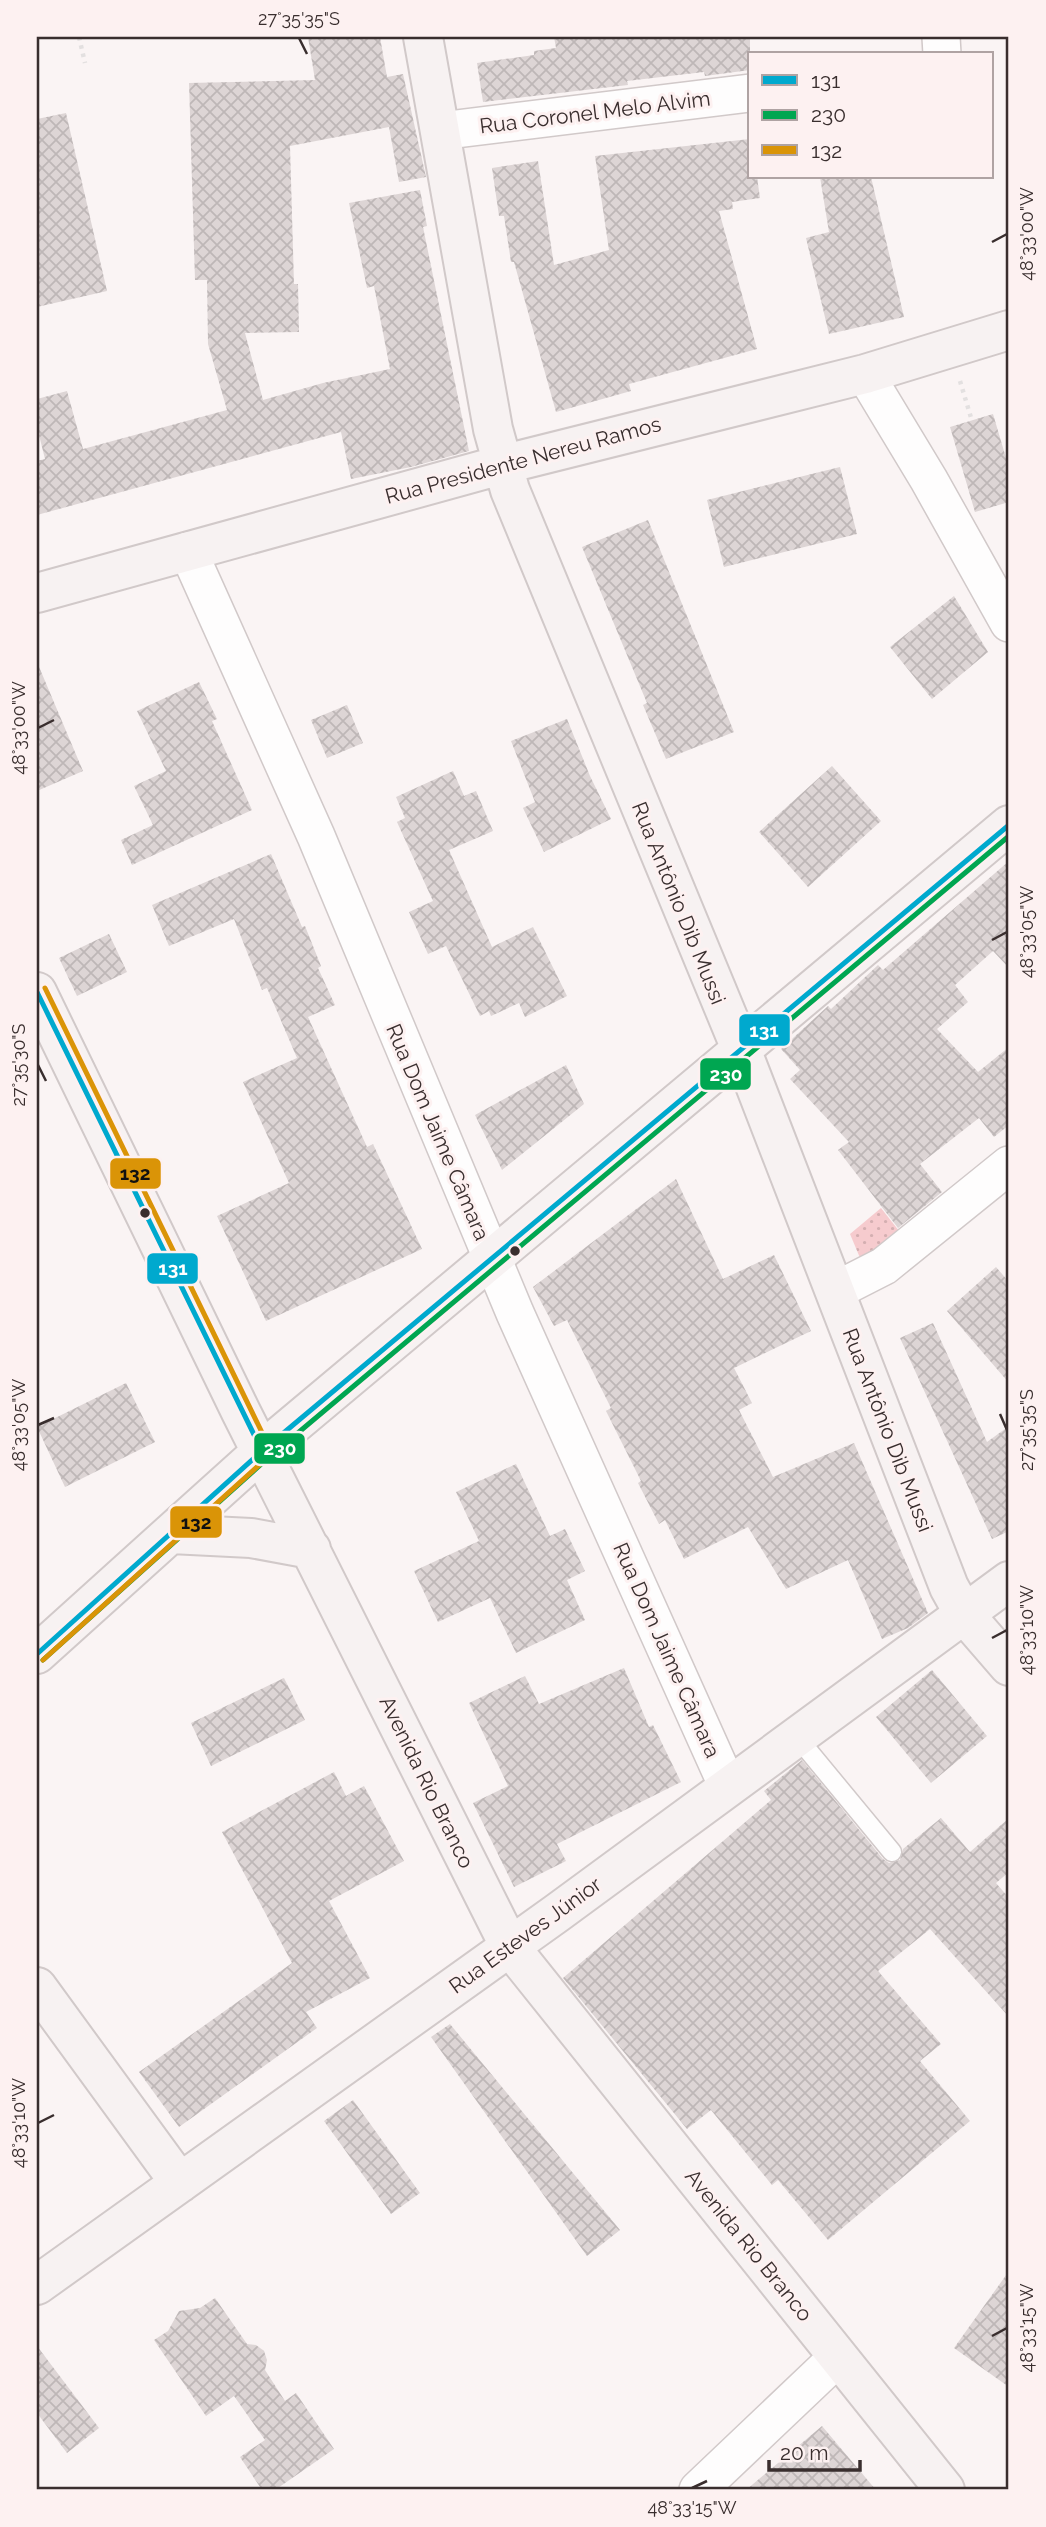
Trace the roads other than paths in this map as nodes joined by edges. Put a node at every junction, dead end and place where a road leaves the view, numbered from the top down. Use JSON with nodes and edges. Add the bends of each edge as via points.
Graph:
{"nodes":[{"id":1,"x":423,"y":37,"type":"edge"},
{"id":2,"x":748,"y":93,"type":"edge"},
{"id":3,"x":440,"y":131,"type":"junction"},
{"id":4,"x":1009,"y":330,"type":"edge"},
{"id":5,"x":865,"y":374,"type":"junction"},
{"id":6,"x":501,"y":465,"type":"junction"},
{"id":7,"x":188,"y":551,"type":"junction"},
{"id":8,"x":37,"y":593,"type":"edge"},
{"id":9,"x":1009,"y":623,"type":"edge"},
{"id":10,"x":1009,"y":825,"type":"edge"},
{"id":11,"x":37,"y":992,"type":"edge"},
{"id":12,"x":741,"y":1049,"type":"junction"},
{"id":13,"x":1009,"y":1165,"type":"edge"},
{"id":14,"x":492,"y":1259,"type":"junction"},
{"id":15,"x":835,"y":1291,"type":"junction"},
{"id":16,"x":262,"y":1451,"type":"junction"},
{"id":17,"x":171,"y":1534,"type":"junction"},
{"id":18,"x":311,"y":1549,"type":"junction"},
{"id":19,"x":1009,"y":1581,"type":"edge"},
{"id":20,"x":964,"y":1614,"type":"junction"},
{"id":21,"x":37,"y":1654,"type":"edge"},
{"id":22,"x":1009,"y":1667,"type":"edge"},
{"id":23,"x":797,"y":1737,"type":"junction"},
{"id":24,"x":728,"y":1787,"type":"junction"},
{"id":25,"x":892,"y":1852,"type":"dead end"},
{"id":26,"x":510,"y":1947,"type":"junction"},
{"id":27,"x":37,"y":1987,"type":"edge"},
{"id":28,"x":180,"y":2183,"type":"junction"},
{"id":29,"x":37,"y":2285,"type":"edge"},
{"id":30,"x":838,"y":2357,"type":"junction"},
{"id":31,"x":698,"y":2490,"type":"edge"},
{"id":32,"x":945,"y":2490,"type":"edge"}],
"edges":[{"from":1,"to":3,"type":"street","name":"Rua Antônio Dib Mussi"},
{"from":2,"to":3,"type":"street","name":"Rua Coronel Melo Alvim"},
{"from":3,"to":6,"type":"street","name":"Rua Antônio Dib Mussi"},
{"from":4,"to":5,"type":"street","name":"Rua Presidente Nereu Ramos"},
{"from":5,"to":6,"type":"street","name":"Rua Presidente Nereu Ramos"},
{"from":5,"to":9,"type":"street"},
{"from":6,"to":7,"type":"street","name":"Rua Presidente Nereu Ramos"},
{"from":6,"to":12,"type":"street","name":"Rua Antônio Dib Mussi"},
{"from":7,"to":8,"type":"street","name":"Rua Presidente Nereu Ramos"},
{"from":7,"to":14,"type":"street","name":"Rua Dom Jaime Câmara","via":[[316,835]]},
{"from":10,"to":12,"type":"street"},
{"from":11,"to":16,"type":"street","name":"Avenida Rio Branco"},
{"from":12,"to":14,"type":"street"},
{"from":12,"to":15,"type":"street","name":"Rua Antônio Dib Mussi"},
{"from":13,"to":15,"type":"street","via":[[884,1266]]},
{"from":14,"to":16,"type":"street"},
{"from":14,"to":24,"type":"street","name":"Rua Dom Jaime Câmara"},
{"from":15,"to":20,"type":"street","name":"Rua Antônio Dib Mussi","via":[[949,1587]]},
{"from":16,"to":17,"type":"street"},
{"from":16,"to":18,"type":"street","name":"Avenida Rio Branco"},
{"from":17,"to":18,"type":"street","via":[[238,1537]]},
{"from":17,"to":21,"type":"street"},
{"from":18,"to":26,"type":"street","name":"Avenida Rio Branco"},
{"from":19,"to":20,"type":"street","name":"Rua Esteves Júnior"},
{"from":20,"to":22,"type":"street","name":"Rua Antônio Dib Mussi"},
{"from":20,"to":23,"type":"street","name":"Rua Esteves Júnior"},
{"from":23,"to":24,"type":"street","name":"Rua Esteves Júnior"},
{"from":23,"to":25,"type":"lane"},
{"from":24,"to":26,"type":"street","name":"Rua Esteves Júnior"},
{"from":26,"to":28,"type":"street","name":"Rua Esteves Júnior"},
{"from":26,"to":30,"type":"street","name":"Avenida Rio Branco"},
{"from":27,"to":28,"type":"street"},
{"from":28,"to":29,"type":"street","name":"Rua Esteves Júnior"},
{"from":30,"to":31,"type":"street"},
{"from":30,"to":32,"type":"street","name":"Avenida Rio Branco"}]}
